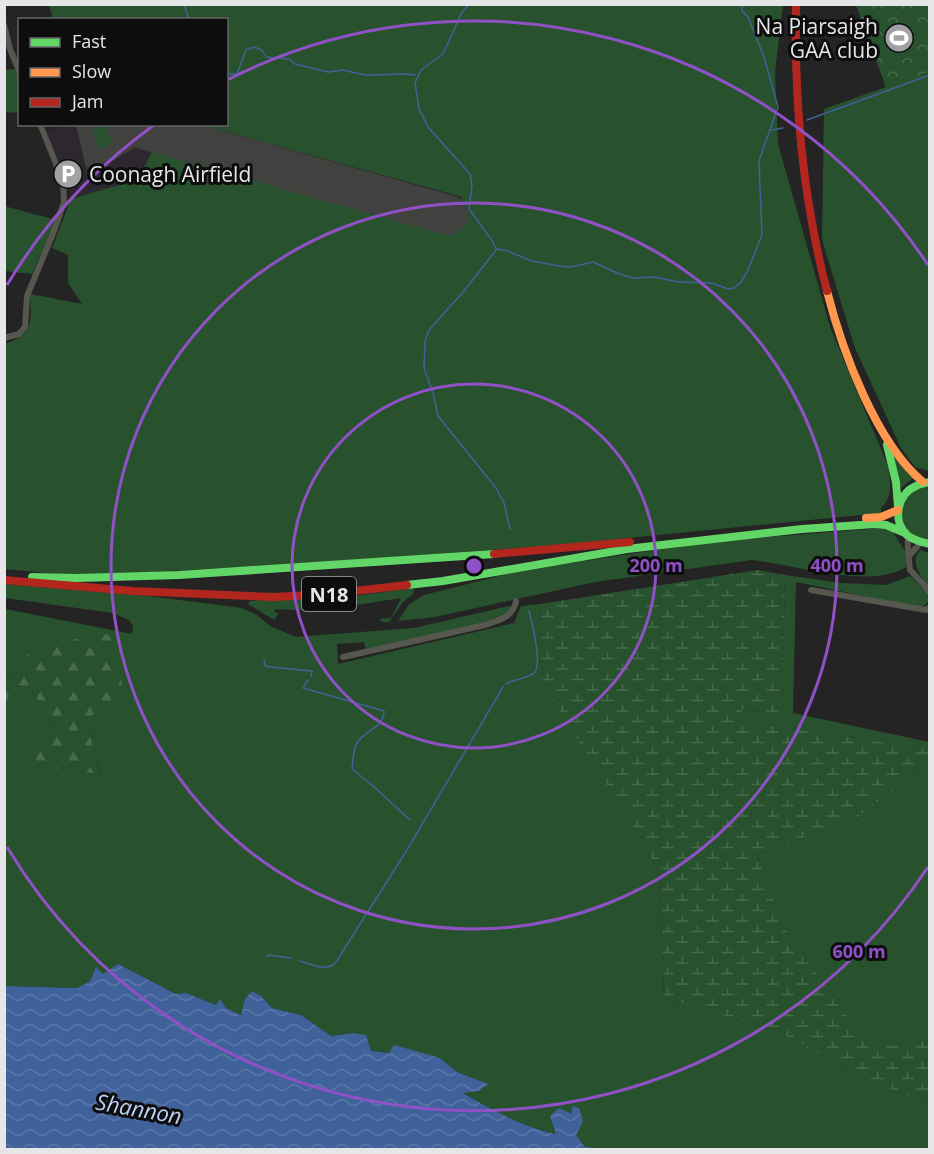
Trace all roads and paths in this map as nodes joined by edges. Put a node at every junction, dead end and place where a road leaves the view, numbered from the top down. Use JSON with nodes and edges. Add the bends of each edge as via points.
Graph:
{"nodes":[{"id":1,"x":796,"y":4,"type":"edge"},
{"id":2,"x":4,"y":26,"type":"edge"},
{"id":3,"x":18,"y":68,"type":"edge"},
{"id":4,"x":41,"y":126,"type":"edge"},
{"id":5,"x":4,"y":338,"type":"edge"},
{"id":6,"x":886,"y":440,"type":"junction"},
{"id":7,"x":926,"y":482,"type":"edge"},
{"id":8,"x":898,"y":508,"type":"junction"},
{"id":9,"x":906,"y":535,"type":"junction"},
{"id":10,"x":925,"y":543,"type":"edge"},
{"id":11,"x":909,"y":555,"type":"junction"},
{"id":12,"x":4,"y":574,"type":"edge"},
{"id":13,"x":4,"y":580,"type":"edge"},
{"id":14,"x":811,"y":590,"type":"dead end"},
{"id":15,"x":930,"y":594,"type":"edge"},
{"id":16,"x":516,"y":601,"type":"dead end"},
{"id":17,"x":930,"y":607,"type":"edge"},
{"id":18,"x":343,"y":657,"type":"dead end"}],
"edges":[{"from":1,"to":6,"type":"main road","via":[[794,96],[802,172],[820,271],[854,371]]},
{"from":2,"to":3,"type":"street"},
{"from":4,"to":5,"type":"street","via":[[63,181],[64,202],[27,296],[25,327],[19,334]]},
{"from":6,"to":7,"type":"main road","via":[[911,473]]},
{"from":6,"to":8,"type":"main road"},
{"from":7,"to":8,"type":"main road","via":[[904,493]]},
{"from":8,"to":9,"type":"main road"},
{"from":8,"to":12,"type":"main road","number":"N18","via":[[881,517],[479,555],[179,575],[76,578]]},
{"from":9,"to":10,"type":"main road"},
{"from":9,"to":11,"type":"street"},
{"from":9,"to":13,"type":"main road","number":"N18","via":[[875,524],[802,529],[627,549],[410,586],[274,597]]},
{"from":10,"to":11,"type":"street"},
{"from":11,"to":15,"type":"street","via":[[910,570]]},
{"from":14,"to":17,"type":"street","via":[[926,610]]},
{"from":16,"to":18,"type":"street","via":[[507,617],[485,625]]}]}
